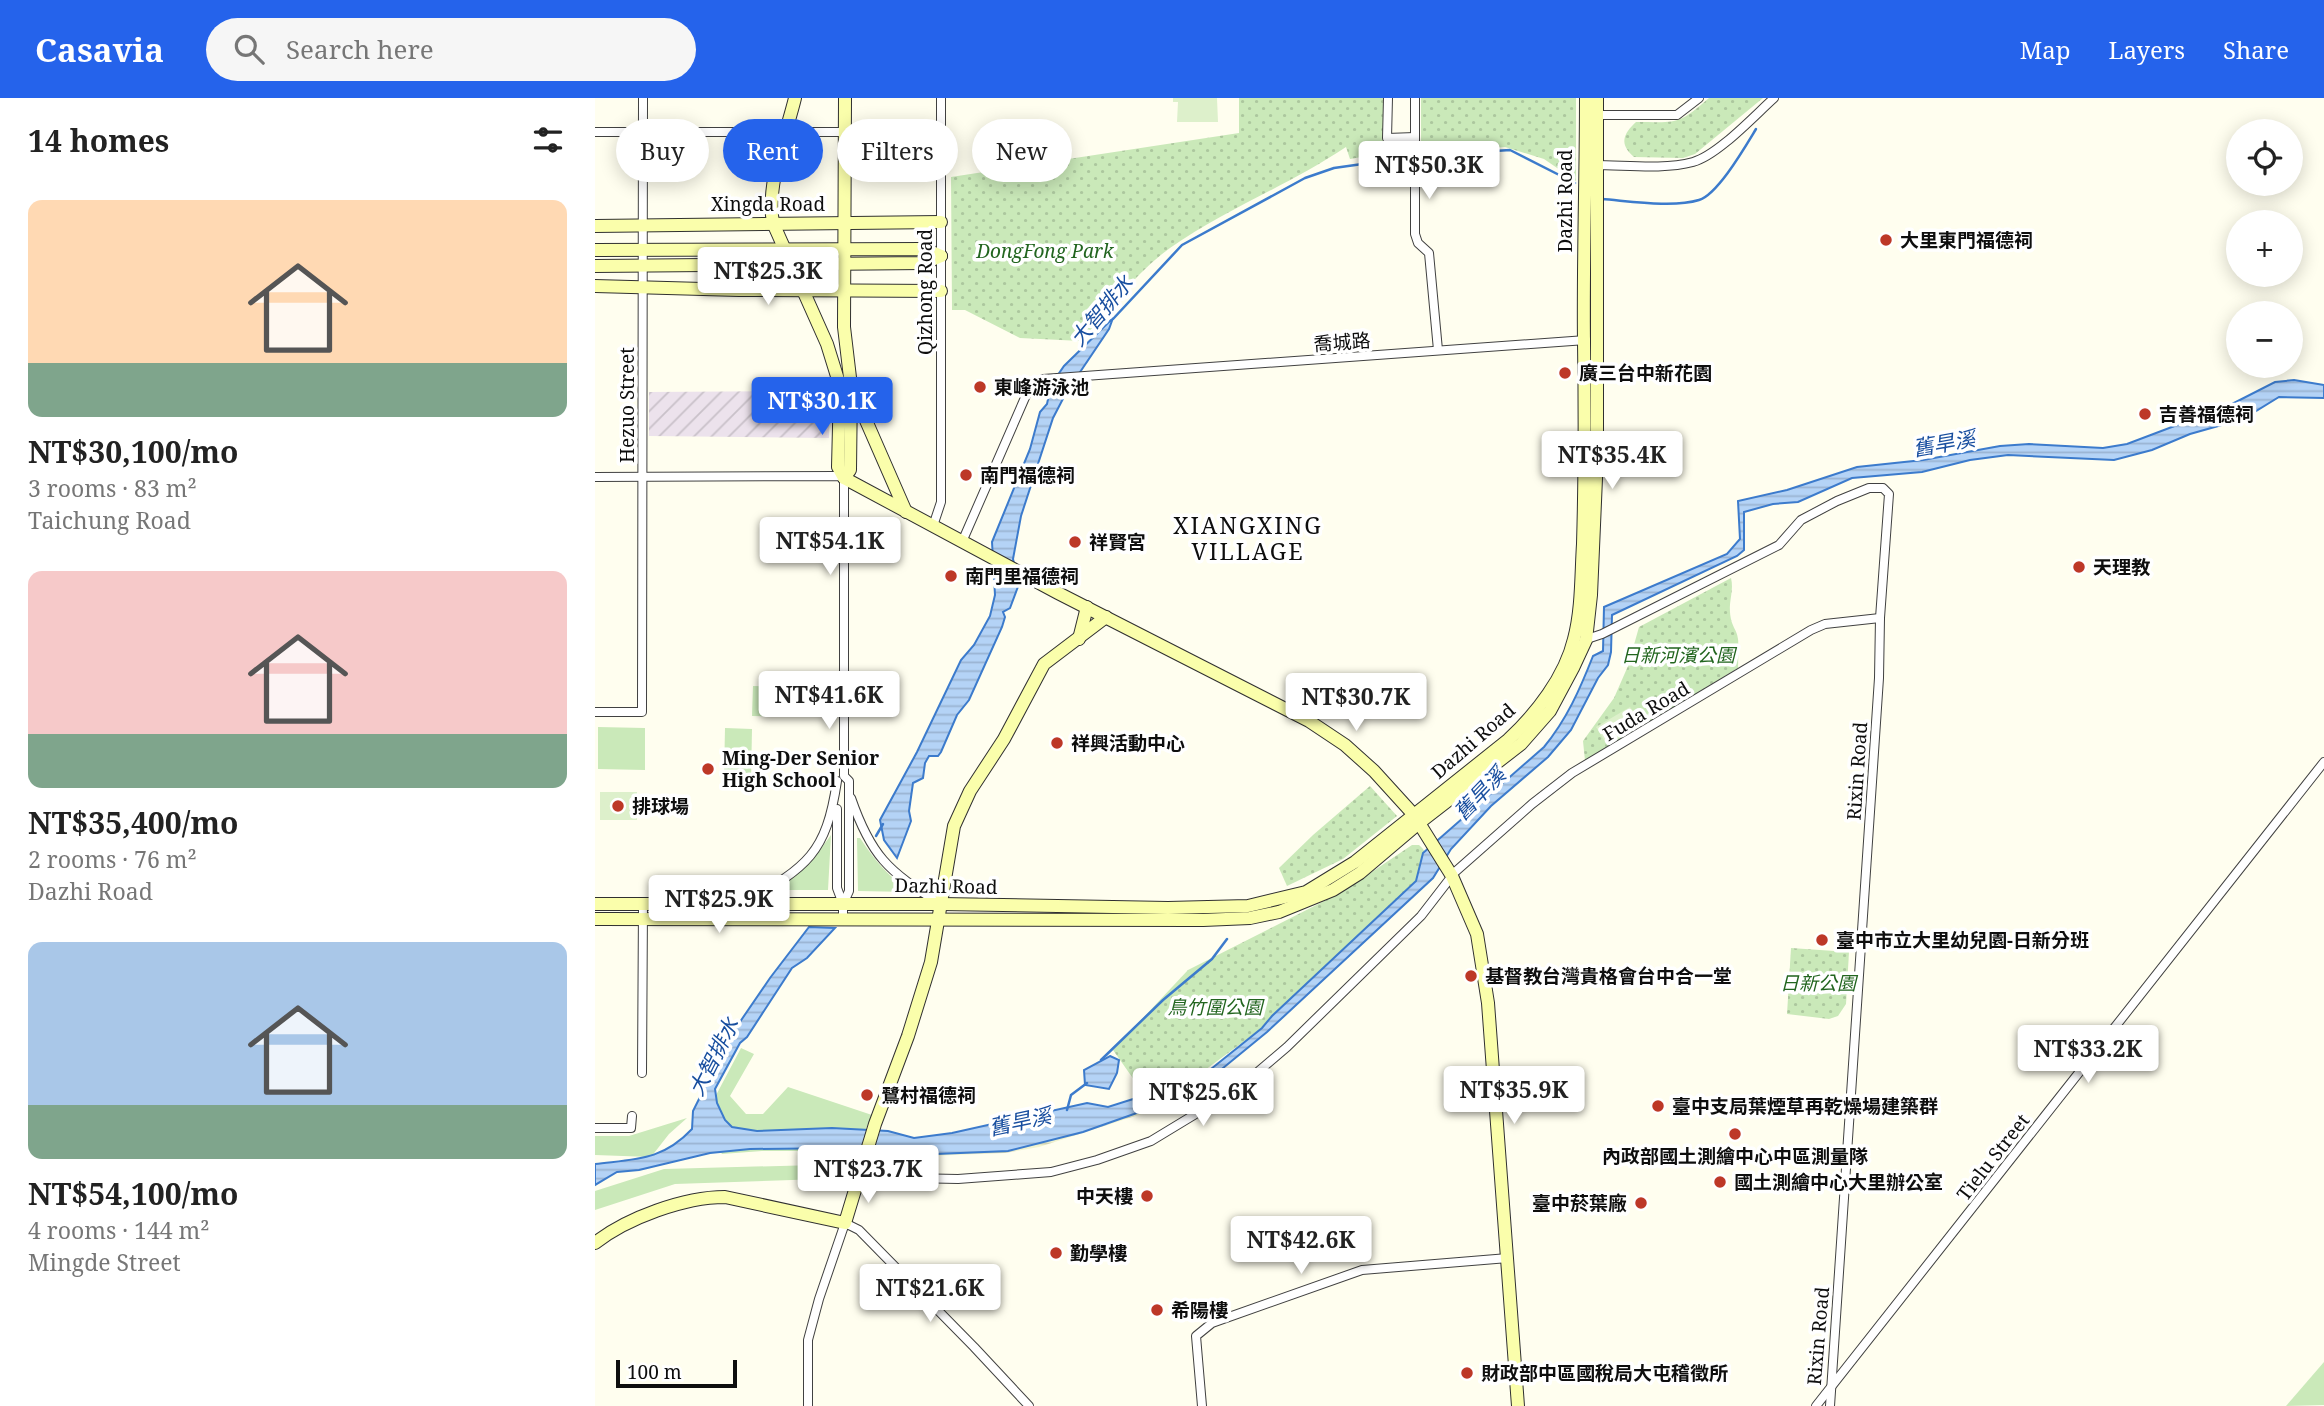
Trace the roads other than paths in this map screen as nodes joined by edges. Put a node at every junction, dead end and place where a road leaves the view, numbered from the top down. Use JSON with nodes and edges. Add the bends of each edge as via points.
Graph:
{"nodes":[{"id":1,"x":643,"y":98,"type":"edge"},
{"id":2,"x":795,"y":98,"type":"edge"},
{"id":3,"x":845,"y":98,"type":"edge"},
{"id":4,"x":941,"y":98,"type":"edge"},
{"id":5,"x":1388,"y":98,"type":"edge"},
{"id":6,"x":1415,"y":98,"type":"edge"},
{"id":7,"x":1586,"y":98,"type":"edge"},
{"id":8,"x":1597,"y":98,"type":"edge"},
{"id":9,"x":1699,"y":98,"type":"edge"},
{"id":10,"x":1774,"y":98,"type":"edge"},
{"id":11,"x":1591,"y":115,"type":"junction"},
{"id":12,"x":643,"y":119,"type":"edge"},
{"id":13,"x":790,"y":119,"type":"edge"},
{"id":14,"x":844,"y":119,"type":"edge"},
{"id":15,"x":940,"y":119,"type":"edge"},
{"id":16,"x":595,"y":132,"type":"edge"},
{"id":17,"x":616,"y":132,"type":"edge"},
{"id":18,"x":1415,"y":137,"type":"junction"},
{"id":19,"x":1591,"y":165,"type":"junction"},
{"id":20,"x":643,"y":182,"type":"edge"},
{"id":21,"x":776,"y":182,"type":"edge"},
{"id":22,"x":844,"y":182,"type":"edge"},
{"id":23,"x":941,"y":182,"type":"edge"},
{"id":24,"x":941,"y":222,"type":"junction"},
{"id":25,"x":773,"y":223,"type":"junction"},
{"id":26,"x":844,"y":223,"type":"junction"},
{"id":27,"x":595,"y":226,"type":"edge"},
{"id":28,"x":643,"y":226,"type":"junction"},
{"id":29,"x":786,"y":249,"type":"junction"},
{"id":30,"x":844,"y":249,"type":"junction"},
{"id":31,"x":595,"y":250,"type":"edge"},
{"id":32,"x":643,"y":250,"type":"junction"},
{"id":33,"x":941,"y":256,"type":"junction"},
{"id":34,"x":792,"y":264,"type":"junction"},
{"id":35,"x":844,"y":264,"type":"junction"},
{"id":36,"x":643,"y":265,"type":"junction"},
{"id":37,"x":595,"y":266,"type":"edge"},
{"id":38,"x":595,"y":286,"type":"edge"},
{"id":39,"x":643,"y":287,"type":"junction"},
{"id":40,"x":805,"y":290,"type":"junction"},
{"id":41,"x":844,"y":290,"type":"junction"},
{"id":42,"x":941,"y":291,"type":"junction"},
{"id":43,"x":1590,"y":340,"type":"junction"},
{"id":44,"x":1438,"y":350,"type":"junction"},
{"id":45,"x":851,"y":386,"type":"junction"},
{"id":46,"x":595,"y":477,"type":"edge"},
{"id":47,"x":642,"y":477,"type":"junction"},
{"id":48,"x":844,"y":478,"type":"junction"},
{"id":49,"x":906,"y":512,"type":"junction"},
{"id":50,"x":933,"y":526,"type":"junction"},
{"id":51,"x":966,"y":544,"type":"junction"},
{"id":52,"x":1087,"y":607,"type":"junction"},
{"id":53,"x":1106,"y":617,"type":"junction"},
{"id":54,"x":1880,"y":618,"type":"junction"},
{"id":55,"x":1079,"y":639,"type":"junction"},
{"id":56,"x":1580,"y":640,"type":"junction"},
{"id":57,"x":595,"y":712,"type":"edge"},
{"id":58,"x":2324,"y":762,"type":"edge"},
{"id":59,"x":840,"y":779,"type":"junction"},
{"id":60,"x":849,"y":793,"type":"junction"},
{"id":61,"x":1417,"y":819,"type":"junction"},
{"id":62,"x":1452,"y":876,"type":"junction"},
{"id":63,"x":595,"y":904,"type":"edge"},
{"id":64,"x":743,"y":904,"type":"junction"},
{"id":65,"x":843,"y":904,"type":"junction"},
{"id":66,"x":941,"y":904,"type":"junction"},
{"id":67,"x":643,"y":905,"type":"junction"},
{"id":68,"x":843,"y":918,"type":"junction"},
{"id":69,"x":595,"y":919,"type":"edge"},
{"id":70,"x":643,"y":919,"type":"junction"},
{"id":71,"x":939,"y":920,"type":"junction"},
{"id":72,"x":642,"y":1073,"type":"dead end"},
{"id":73,"x":632,"y":1116,"type":"dead end"},
{"id":74,"x":595,"y":1128,"type":"edge"},
{"id":75,"x":860,"y":1177,"type":"junction"},
{"id":76,"x":845,"y":1223,"type":"junction"},
{"id":77,"x":595,"y":1243,"type":"edge"},
{"id":78,"x":1508,"y":1258,"type":"junction"},
{"id":79,"x":1829,"y":1390,"type":"junction"},
{"id":80,"x":808,"y":1406,"type":"edge"},
{"id":81,"x":1029,"y":1406,"type":"edge"},
{"id":82,"x":1202,"y":1406,"type":"edge"},
{"id":83,"x":1518,"y":1406,"type":"edge"},
{"id":84,"x":1816,"y":1406,"type":"edge"},
{"id":85,"x":1830,"y":1406,"type":"edge"}],
"edges":[{"from":1,"to":12,"type":"street","name":"Hezuo Street"},
{"from":2,"to":13,"type":"street"},
{"from":3,"to":14,"type":"street"},
{"from":4,"to":15,"type":"street","name":"Qizhong Road"},
{"from":5,"to":18,"type":"street","via":[[1387,138]]},
{"from":6,"to":18,"type":"street"},
{"from":7,"to":11,"type":"street","name":"Dazhi Road"},
{"from":8,"to":11,"type":"street","name":"Dazhi Road"},
{"from":9,"to":11,"type":"street","via":[[1677,115]]},
{"from":10,"to":19,"type":"street","via":[[1710,154],[1693,162]]},
{"from":11,"to":19,"type":"street","name":"Dazhi Road"},
{"from":16,"to":17,"type":"street"},
{"from":18,"to":44,"type":"street","via":[[1415,234],[1429,253]]},
{"from":19,"to":43,"type":"street","name":"Dazhi Road"},
{"from":20,"to":28,"type":"street","name":"Hezuo Street"},
{"from":21,"to":25,"type":"street"},
{"from":22,"to":26,"type":"street"},
{"from":23,"to":24,"type":"street","name":"Qizhong Road"},
{"from":24,"to":26,"type":"street","name":"Xingda Road"},
{"from":24,"to":33,"type":"street","name":"Qizhong Road"},
{"from":25,"to":26,"type":"street","name":"Xingda Road"},
{"from":25,"to":28,"type":"street","name":"Xingda Road"},
{"from":25,"to":29,"type":"street"},
{"from":26,"to":30,"type":"street"},
{"from":27,"to":28,"type":"street","name":"Xingda Road"},
{"from":28,"to":32,"type":"street","name":"Hezuo Street"},
{"from":29,"to":30,"type":"street"},
{"from":29,"to":32,"type":"street"},
{"from":29,"to":34,"type":"street"},
{"from":30,"to":33,"type":"street","via":[[925,249]]},
{"from":30,"to":35,"type":"street"},
{"from":31,"to":32,"type":"street"},
{"from":32,"to":36,"type":"street","name":"Hezuo Street"},
{"from":33,"to":35,"type":"street","via":[[925,263]]},
{"from":33,"to":42,"type":"street","name":"Qizhong Road"},
{"from":34,"to":35,"type":"street"},
{"from":34,"to":36,"type":"street"},
{"from":34,"to":40,"type":"street"},
{"from":35,"to":41,"type":"street"},
{"from":36,"to":37,"type":"street"},
{"from":36,"to":39,"type":"street","name":"Hezuo Street"},
{"from":38,"to":39,"type":"street"},
{"from":39,"to":40,"type":"street"},
{"from":39,"to":47,"type":"street","name":"Hezuo Street"},
{"from":40,"to":41,"type":"street"},
{"from":40,"to":48,"type":"street","via":[[840,386],[838,467]]},
{"from":41,"to":42,"type":"street"},
{"from":41,"to":45,"type":"street","via":[[843,327]]},
{"from":42,"to":50,"type":"street","name":"Qizhong Road","via":[[941,502]]},
{"from":43,"to":44,"type":"street","name":"喬城路"},
{"from":43,"to":56,"type":"street","name":"Dazhi Road"},
{"from":44,"to":51,"type":"street","name":"喬城路","via":[[1043,379],[1027,393]]},
{"from":45,"to":48,"type":"street","via":[[850,470]]},
{"from":45,"to":49,"type":"street"},
{"from":46,"to":47,"type":"street"},
{"from":47,"to":48,"type":"street"},
{"from":47,"to":57,"type":"street","name":"Hezuo Street","via":[[642,712]]},
{"from":48,"to":49,"type":"street"},
{"from":48,"to":59,"type":"street"},
{"from":49,"to":50,"type":"street"},
{"from":50,"to":51,"type":"street"},
{"from":51,"to":52,"type":"street"},
{"from":52,"to":53,"type":"street"},
{"from":52,"to":55,"type":"street"},
{"from":53,"to":55,"type":"street"},
{"from":53,"to":61,"type":"street","via":[[1309,721],[1374,771]]},
{"from":54,"to":56,"type":"street","name":"Rixin Road","via":[[1889,494],[1877,487],[1859,491],[1801,520],[1779,545],[1613,629]]},
{"from":54,"to":62,"type":"street","name":"Fuda Road","via":[[1825,624],[1811,630],[1572,773]]},
{"from":54,"to":79,"type":"street","name":"Rixin Road"},
{"from":55,"to":66,"type":"street","via":[[1044,664],[970,792],[954,826]]},
{"from":56,"to":61,"type":"street","name":"Dazhi Road","via":[[1526,723]]},
{"from":58,"to":79,"type":"street","name":"Tielu Street"},
{"from":59,"to":60,"type":"street","via":[[849,781]]},
{"from":59,"to":64,"type":"street","via":[[818,847],[795,873]]},
{"from":59,"to":65,"type":"street","via":[[837,888]]},
{"from":60,"to":65,"type":"street","via":[[849,891]]},
{"from":60,"to":66,"type":"street","via":[[866,836],[889,868]]},
{"from":61,"to":62,"type":"street"},
{"from":61,"to":66,"type":"street","name":"Dazhi Road","via":[[1306,892],[1248,906]]},
{"from":61,"to":71,"type":"street","name":"Dazhi Road","via":[[1360,873],[1333,891],[1279,912],[1203,920]]},
{"from":62,"to":75,"type":"street","name":"Fuda Road","via":[[1421,916],[1296,1039],[1240,1087],[1151,1141],[1098,1162],[1051,1172],[936,1180]]},
{"from":62,"to":78,"type":"street","via":[[1477,933]]},
{"from":63,"to":67,"type":"street","name":"Dazhi Road"},
{"from":64,"to":65,"type":"street","name":"Dazhi Road"},
{"from":64,"to":67,"type":"street","name":"Dazhi Road"},
{"from":65,"to":66,"type":"street","name":"Dazhi Road"},
{"from":65,"to":68,"type":"street"},
{"from":66,"to":71,"type":"street"},
{"from":67,"to":70,"type":"street"},
{"from":68,"to":70,"type":"street","name":"Dazhi Road"},
{"from":68,"to":71,"type":"street","name":"Dazhi Road"},
{"from":69,"to":70,"type":"street","name":"Dazhi Road"},
{"from":70,"to":72,"type":"street"},
{"from":71,"to":75,"type":"street","via":[[931,961]]},
{"from":73,"to":74,"type":"street","via":[[631,1128]]},
{"from":75,"to":76,"type":"street"},
{"from":76,"to":77,"type":"street","via":[[709,1197],[644,1217]]},
{"from":76,"to":80,"type":"street","via":[[808,1340]]},
{"from":76,"to":81,"type":"street","via":[[859,1230]]},
{"from":78,"to":82,"type":"street","via":[[1362,1270],[1212,1323],[1196,1336]]},
{"from":78,"to":83,"type":"street"},
{"from":79,"to":84,"type":"street","name":"Tielu Street"},
{"from":79,"to":85,"type":"street","name":"Rixin Road"}]}
